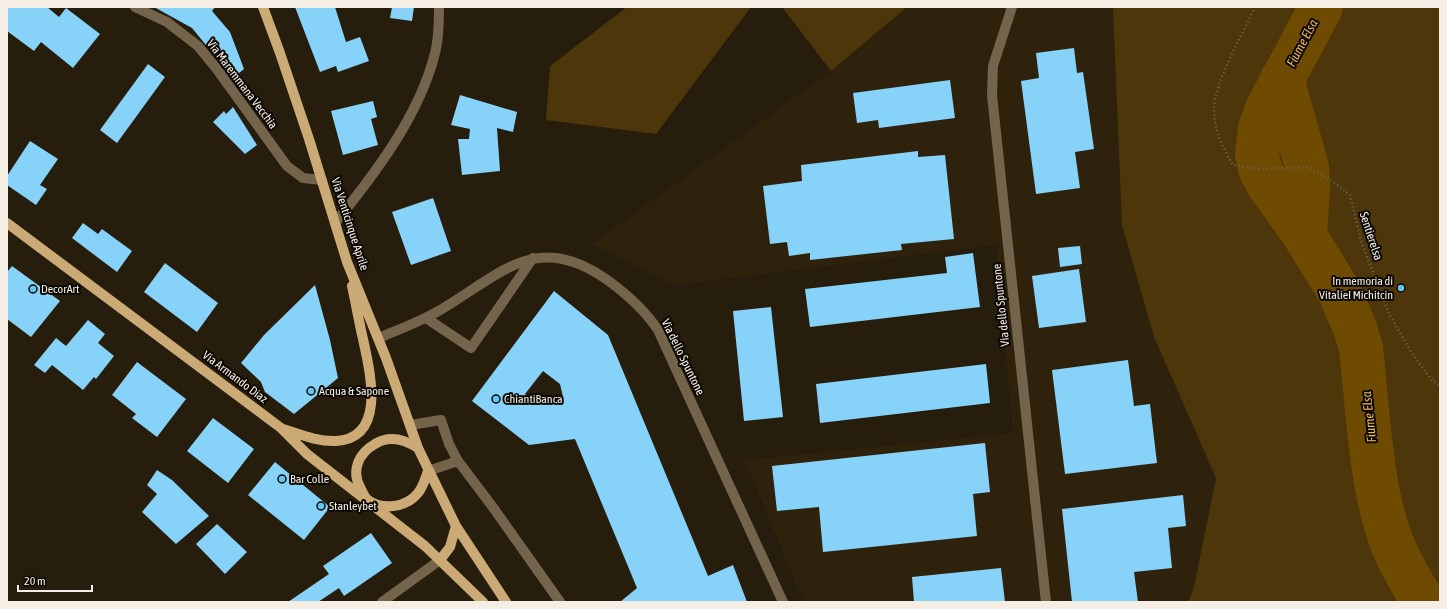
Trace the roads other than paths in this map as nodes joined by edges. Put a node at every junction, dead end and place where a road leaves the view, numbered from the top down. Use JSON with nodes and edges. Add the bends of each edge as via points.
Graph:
{"nodes":[{"id":1,"x":135,"y":7,"type":"edge"},
{"id":2,"x":263,"y":7,"type":"edge"},
{"id":3,"x":439,"y":7,"type":"edge"},
{"id":4,"x":1012,"y":7,"type":"edge"},
{"id":5,"x":322,"y":180,"type":"junction"},
{"id":6,"x":7,"y":223,"type":"edge"},
{"id":7,"x":335,"y":223,"type":"junction"},
{"id":8,"x":533,"y":258,"type":"junction"},
{"id":9,"x":347,"y":262,"type":"junction"},
{"id":10,"x":426,"y":318,"type":"junction"},
{"id":11,"x":379,"y":338,"type":"junction"},
{"id":12,"x":410,"y":425,"type":"junction"},
{"id":13,"x":281,"y":428,"type":"junction"},
{"id":14,"x":418,"y":448,"type":"junction"},
{"id":15,"x":458,"y":461,"type":"junction"},
{"id":16,"x":428,"y":471,"type":"junction"},
{"id":17,"x":368,"y":500,"type":"junction"},
{"id":18,"x":456,"y":526,"type":"junction"},
{"id":19,"x":440,"y":560,"type":"junction"},
{"id":20,"x":382,"y":602,"type":"edge"},
{"id":21,"x":483,"y":602,"type":"edge"},
{"id":22,"x":506,"y":602,"type":"edge"},
{"id":23,"x":560,"y":602,"type":"edge"},
{"id":24,"x":783,"y":602,"type":"edge"},
{"id":25,"x":1046,"y":602,"type":"edge"}],
"edges":[{"from":1,"to":5,"type":"street","name":"Via Maremmana Vecchia","via":[[166,22],[188,37],[216,68],[287,166],[303,178]]},
{"from":2,"to":5,"type":"main road","name":"Via Venticinque Aprile"},
{"from":3,"to":7,"type":"street","via":[[436,52],[418,99],[378,167]]},
{"from":4,"to":25,"type":"street","name":"Via dello Spuntone","via":[[993,66],[992,94]]},
{"from":5,"to":7,"type":"main road","name":"Via Venticinque Aprile"},
{"from":6,"to":13,"type":"main road","name":"Via Armando Diaz"},
{"from":7,"to":9,"type":"main road","name":"Via Venticinque Aprile"},
{"from":8,"to":10,"type":"street","name":"Via dello Spuntone","via":[[508,266]]},
{"from":8,"to":10,"type":"street","via":[[470,348]]},
{"from":8,"to":24,"type":"street","name":"Via dello Spuntone","via":[[558,258],[589,269],[628,296],[652,321]]},
{"from":9,"to":11,"type":"main road","name":"Via Venticinque Aprile"},
{"from":9,"to":13,"type":"main road","via":[[371,376],[372,393],[368,418],[355,436],[335,441]]},
{"from":10,"to":11,"type":"street","name":"Via dello Spuntone"},
{"from":11,"to":12,"type":"main road","name":"Via Venticinque Aprile"},
{"from":12,"to":14,"type":"main road","name":"Via Venticinque Aprile"},
{"from":12,"to":15,"type":"street","via":[[441,420]]},
{"from":13,"to":17,"type":"main road","name":"Via Armando Diaz","via":[[307,454]]},
{"from":14,"to":16,"type":"main road"},
{"from":14,"to":17,"type":"main road","via":[[404,440],[392,438],[378,442],[363,453],[356,475]]},
{"from":15,"to":16,"type":"street"},
{"from":15,"to":23,"type":"street"},
{"from":16,"to":17,"type":"main road","via":[[418,494],[401,505],[390,507]]},
{"from":16,"to":18,"type":"main road"},
{"from":17,"to":19,"type":"main road","name":"Via Armando Diaz"},
{"from":18,"to":19,"type":"main road","via":[[450,547]]},
{"from":18,"to":22,"type":"main road"},
{"from":19,"to":20,"type":"street"},
{"from":19,"to":21,"type":"main road","name":"Via Armando Diaz"}]}
